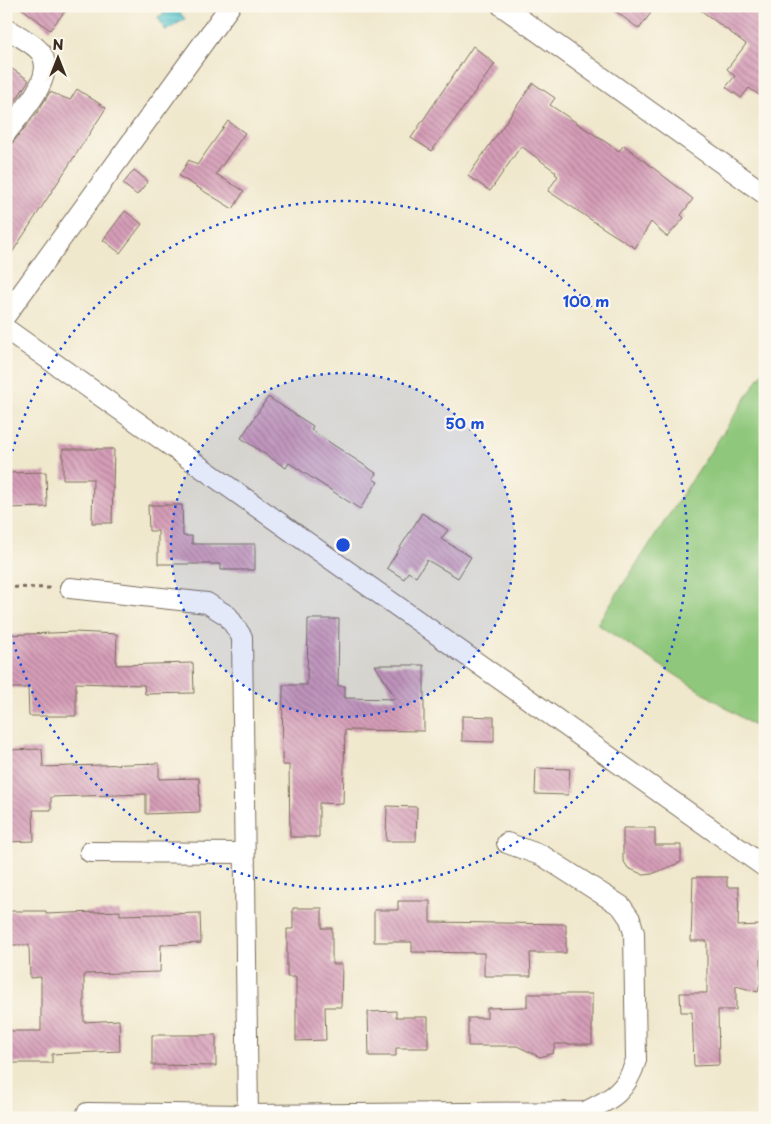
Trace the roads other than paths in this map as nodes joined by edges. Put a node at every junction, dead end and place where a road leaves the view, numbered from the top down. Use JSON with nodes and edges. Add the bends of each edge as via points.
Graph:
{"nodes":[{"id":1,"x":230,"y":6,"type":"edge"},
{"id":2,"x":502,"y":6,"type":"edge"},
{"id":3,"x":6,"y":28,"type":"edge"},
{"id":4,"x":6,"y":133,"type":"edge"},
{"id":5,"x":765,"y":194,"type":"edge"},
{"id":6,"x":6,"y":315,"type":"edge"},
{"id":7,"x":6,"y":328,"type":"edge"},
{"id":8,"x":70,"y":588,"type":"road end"},
{"id":9,"x":507,"y":843,"type":"dead end"},
{"id":10,"x":90,"y":852,"type":"dead end"},
{"id":11,"x":244,"y":853,"type":"junction"},
{"id":12,"x":765,"y":867,"type":"edge"},
{"id":13,"x":86,"y":1113,"type":"dead end"},
{"id":14,"x":248,"y":1116,"type":"edge"}],
"edges":[{"from":1,"to":6,"type":"street"},
{"from":2,"to":5,"type":"street"},
{"from":3,"to":4,"type":"street","via":[[40,52],[46,65],[44,80]]},
{"from":7,"to":12,"type":"street"},
{"from":8,"to":11,"type":"street","via":[[207,603],[224,612],[236,626],[242,636]]},
{"from":9,"to":14,"type":"street","via":[[543,856],[622,906],[630,919],[634,934],[636,1060],[624,1088],[611,1100],[584,1112]]},
{"from":10,"to":11,"type":"street"},
{"from":11,"to":14,"type":"street"},
{"from":13,"to":14,"type":"street"}]}
